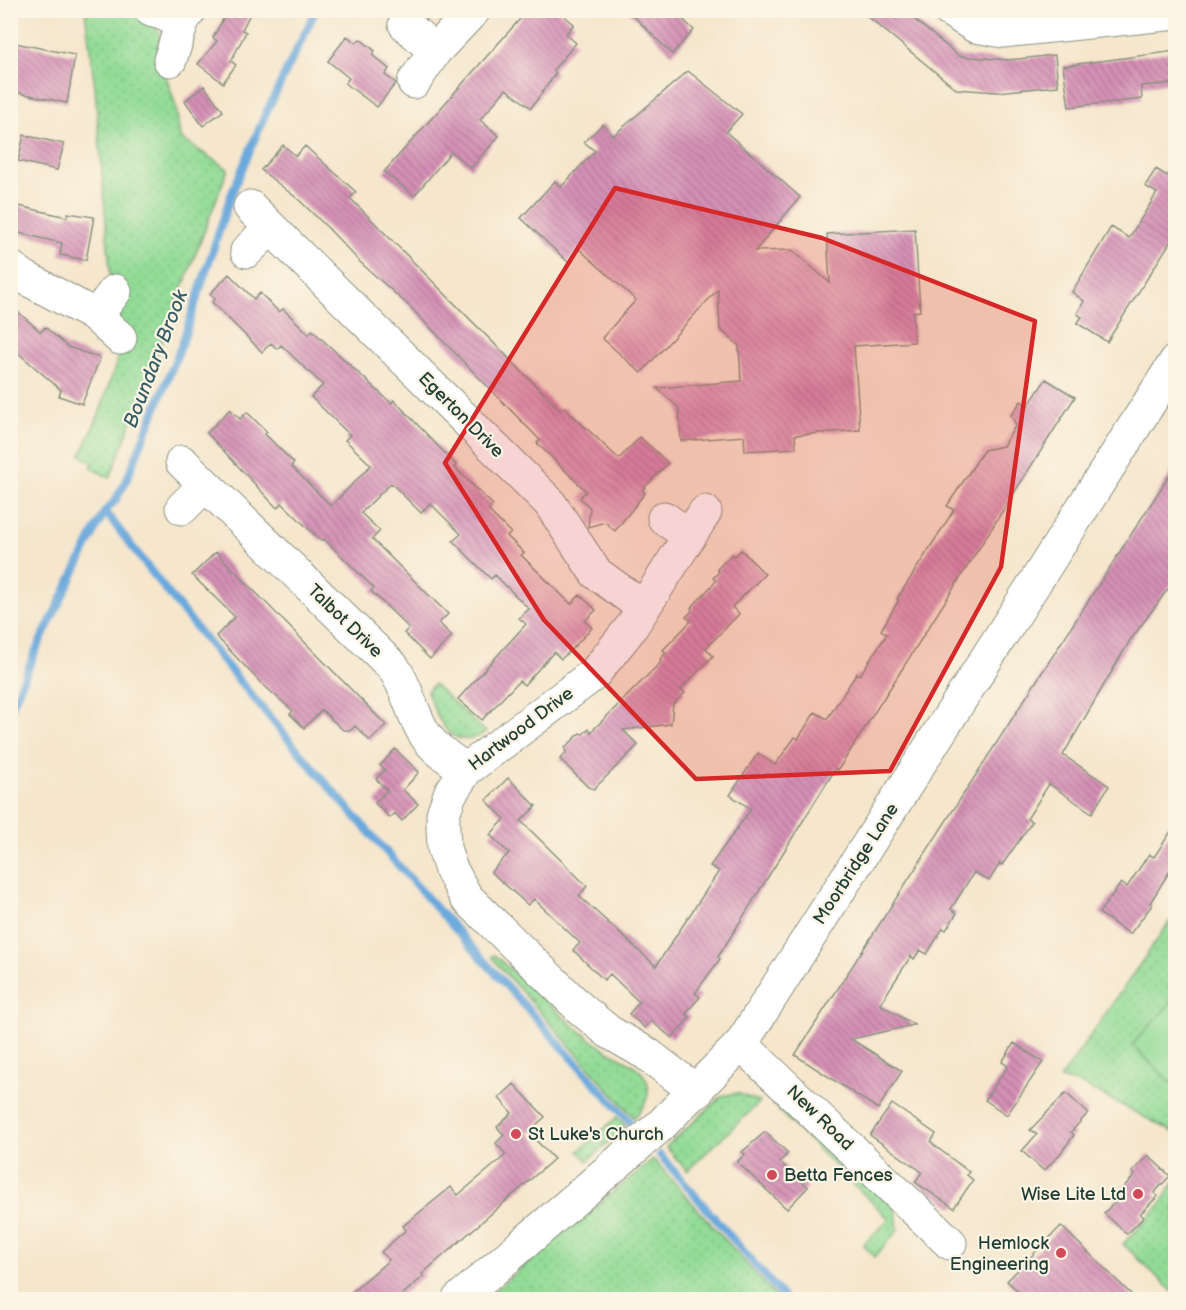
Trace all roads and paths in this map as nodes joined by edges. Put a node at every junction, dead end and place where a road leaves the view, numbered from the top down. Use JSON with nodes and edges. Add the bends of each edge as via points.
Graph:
{"nodes":[{"id":1,"x":151,"y":10,"type":"edge"},
{"id":2,"x":474,"y":10,"type":"edge"},
{"id":3,"x":949,"y":10,"type":"edge"},
{"id":4,"x":1176,"y":13,"type":"edge"},
{"id":5,"x":186,"y":15,"type":"edge"},
{"id":6,"x":405,"y":24,"type":"dead end"},
{"id":7,"x":435,"y":51,"type":"junction"},
{"id":8,"x":170,"y":60,"type":"dead end"},
{"id":9,"x":414,"y":82,"type":"dead end"},
{"id":10,"x":247,"y":251,"type":"dead end"},
{"id":11,"x":10,"y":267,"type":"edge"},
{"id":12,"x":120,"y":338,"type":"dead end"},
{"id":13,"x":1176,"y":361,"type":"edge"},
{"id":14,"x":182,"y":462,"type":"dead end"},
{"id":15,"x":205,"y":485,"type":"junction"},
{"id":16,"x":182,"y":508,"type":"dead end"},
{"id":17,"x":686,"y":522,"type":"dead end"},
{"id":18,"x":643,"y":607,"type":"junction"},
{"id":19,"x":466,"y":770,"type":"junction"},
{"id":20,"x":741,"y":1044,"type":"junction"},
{"id":21,"x":697,"y":1092,"type":"junction"},
{"id":22,"x":951,"y":1243,"type":"dead end"},
{"id":23,"x":458,"y":1299,"type":"edge"}],
"edges":[{"from":1,"to":5,"type":"street"},
{"from":2,"to":7,"type":"street"},
{"from":3,"to":4,"type":"street","via":[[975,26],[1003,31]]},
{"from":5,"to":8,"type":"street"},
{"from":6,"to":7,"type":"street"},
{"from":7,"to":9,"type":"street"},
{"from":10,"to":18,"type":"street","name":"Egerton Drive","via":[[260,217],[549,502],[596,573]]},
{"from":11,"to":12,"type":"street","via":[[24,277],[105,303]]},
{"from":13,"to":20,"type":"street","name":"Moorbridge Lane"},
{"from":14,"to":15,"type":"street","name":"Talbot Drive"},
{"from":15,"to":16,"type":"street"},
{"from":15,"to":19,"type":"street","name":"Talbot Drive","via":[[393,668],[406,687],[424,734]]},
{"from":17,"to":18,"type":"street","name":"Hartwood Drive"},
{"from":18,"to":19,"type":"street","name":"Hartwood Drive","via":[[614,652],[594,674]]},
{"from":19,"to":21,"type":"street","name":"Hartwood Drive","via":[[450,794],[443,814],[444,848],[466,897],[581,1009]]},
{"from":20,"to":21,"type":"street","name":"Moorbridge Lane"},
{"from":20,"to":22,"type":"street","name":"New Road"},
{"from":21,"to":23,"type":"street","name":"Moorbridge Lane"}]}
